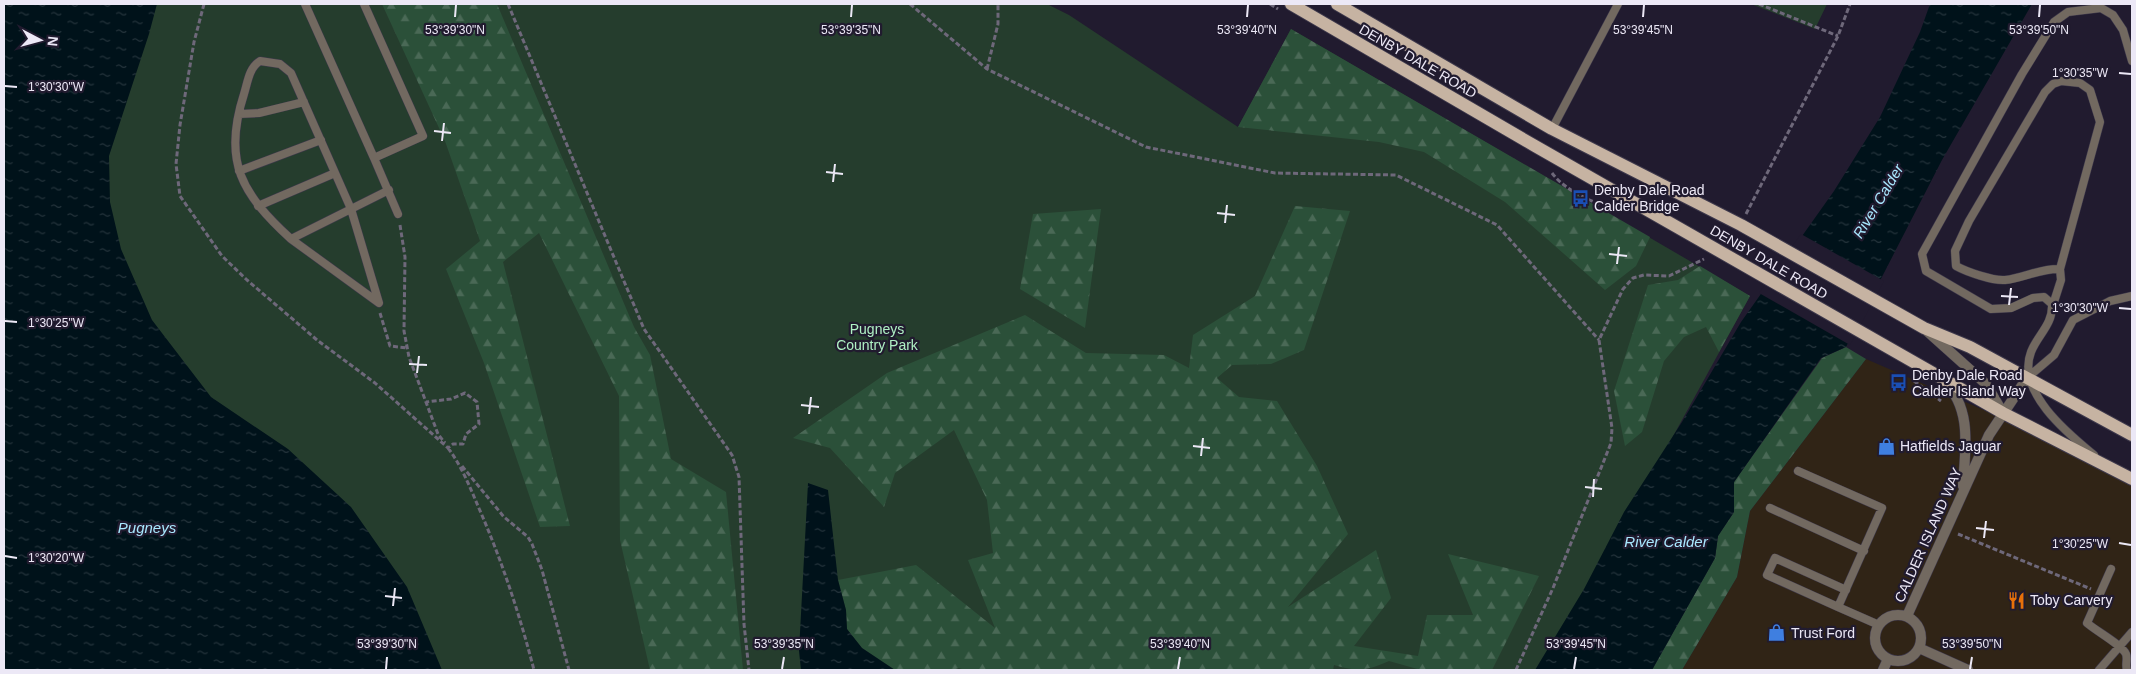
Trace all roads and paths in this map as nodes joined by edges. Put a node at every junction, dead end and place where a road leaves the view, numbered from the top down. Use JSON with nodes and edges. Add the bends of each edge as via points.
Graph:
{"nodes":[{"id":1,"x":204,"y":4,"type":"edge"},
{"id":2,"x":305,"y":4,"type":"edge"},
{"id":3,"x":364,"y":4,"type":"edge"},
{"id":4,"x":508,"y":4,"type":"edge"},
{"id":5,"x":910,"y":4,"type":"edge"},
{"id":6,"x":998,"y":4,"type":"edge"},
{"id":7,"x":1291,"y":4,"type":"edge"},
{"id":8,"x":1337,"y":4,"type":"edge"},
{"id":9,"x":1618,"y":4,"type":"edge"},
{"id":10,"x":1759,"y":4,"type":"edge"},
{"id":11,"x":1850,"y":4,"type":"edge"},
{"id":12,"x":1838,"y":36,"type":"junction"},
{"id":13,"x":2132,"y":61,"type":"edge"},
{"id":14,"x":987,"y":70,"type":"junction"},
{"id":15,"x":304,"y":102,"type":"junction"},
{"id":16,"x":238,"y":114,"type":"junction"},
{"id":17,"x":1552,"y":129,"type":"junction"},
{"id":18,"x":321,"y":140,"type":"junction"},
{"id":19,"x":374,"y":158,"type":"junction"},
{"id":20,"x":239,"y":171,"type":"junction"},
{"id":21,"x":335,"y":173,"type":"junction"},
{"id":22,"x":389,"y":190,"type":"junction"},
{"id":23,"x":258,"y":206,"type":"junction"},
{"id":24,"x":351,"y":209,"type":"junction"},
{"id":25,"x":398,"y":214,"type":"joint"},
{"id":26,"x":1741,"y":225,"type":"junction"},
{"id":27,"x":291,"y":239,"type":"junction"},
{"id":28,"x":1712,"y":247,"type":"junction"},
{"id":29,"x":2060,"y":270,"type":"junction"},
{"id":30,"x":2132,"y":296,"type":"edge"},
{"id":31,"x":379,"y":303,"type":"junction"},
{"id":32,"x":2052,"y":309,"type":"junction"},
{"id":33,"x":1924,"y":328,"type":"junction"},
{"id":34,"x":1599,"y":340,"type":"junction"},
{"id":35,"x":407,"y":348,"type":"junction"},
{"id":36,"x":1940,"y":377,"type":"junction"},
{"id":37,"x":1910,"y":378,"type":"dead end"},
{"id":38,"x":2027,"y":378,"type":"junction"},
{"id":39,"x":426,"y":402,"type":"junction"},
{"id":40,"x":1944,"y":403,"type":"dead end"},
{"id":41,"x":2003,"y":413,"type":"junction"},
{"id":42,"x":2132,"y":435,"type":"edge"},
{"id":43,"x":448,"y":448,"type":"junction"},
{"id":44,"x":459,"y":463,"type":"junction"},
{"id":45,"x":2110,"y":468,"type":"junction"},
{"id":46,"x":1798,"y":471,"type":"dead end"},
{"id":47,"x":2132,"y":479,"type":"edge"},
{"id":48,"x":1963,"y":492,"type":"junction"},
{"id":49,"x":1770,"y":508,"type":"dead end"},
{"id":50,"x":1946,"y":530,"type":"junction"},
{"id":51,"x":1864,"y":551,"type":"junction"},
{"id":52,"x":2111,"y":569,"type":"dead end"},
{"id":53,"x":1846,"y":590,"type":"junction"},
{"id":54,"x":2100,"y":593,"type":"junction"},
{"id":55,"x":1838,"y":607,"type":"junction"},
{"id":56,"x":1907,"y":616,"type":"junction"},
{"id":57,"x":1879,"y":625,"type":"junction"},
{"id":58,"x":2132,"y":632,"type":"edge"},
{"id":59,"x":1919,"y":648,"type":"junction"},
{"id":60,"x":2121,"y":648,"type":"junction"},
{"id":61,"x":1888,"y":659,"type":"junction"},
{"id":62,"x":534,"y":670,"type":"edge"},
{"id":63,"x":569,"y":670,"type":"edge"},
{"id":64,"x":749,"y":670,"type":"edge"},
{"id":65,"x":1516,"y":670,"type":"edge"},
{"id":66,"x":1883,"y":670,"type":"edge"},
{"id":67,"x":1968,"y":670,"type":"edge"},
{"id":68,"x":2099,"y":670,"type":"edge"},
{"id":69,"x":2127,"y":670,"type":"edge"}],
"edges":[{"from":1,"to":43,"type":"path","via":[[180,125],[176,164],[180,196],[222,256],[247,280],[317,340],[375,383]]},
{"from":2,"to":19,"type":"lane"},
{"from":3,"to":19,"type":"lane","via":[[423,136]]},
{"from":4,"to":64,"type":"path","via":[[644,328],[732,455],[739,477],[744,624]]},
{"from":5,"to":14,"type":"path"},
{"from":6,"to":14,"type":"path","via":[[998,24]]},
{"from":7,"to":28,"type":"main road","name":"DENBY DALE ROAD"},
{"from":8,"to":17,"type":"main road","name":"DENBY DALE ROAD"},
{"from":9,"to":17,"type":"lane"},
{"from":10,"to":12,"type":"path"},
{"from":11,"to":12,"type":"path"},
{"from":12,"to":26,"type":"path"},
{"from":13,"to":32,"type":"lane","via":[[2123,30],[2113,15],[2101,8],[2068,12],[2054,22],[1922,254],[1926,271],[1991,309],[2011,308],[2033,298],[2044,297],[2052,304]]},
{"from":14,"to":34,"type":"path","via":[[1146,147],[1275,173],[1396,175],[1497,225]]},
{"from":15,"to":16,"type":"lane","via":[[259,114]]},
{"from":15,"to":16,"type":"lane","via":[[291,73],[280,64],[260,61],[252,66]]},
{"from":15,"to":18,"type":"lane"},
{"from":16,"to":20,"type":"lane","via":[[234,150]]},
{"from":17,"to":26,"type":"main road","name":"DENBY DALE ROAD"},
{"from":18,"to":20,"type":"lane"},
{"from":18,"to":21,"type":"lane"},
{"from":19,"to":22,"type":"lane"},
{"from":20,"to":23,"type":"lane","via":[[246,190]]},
{"from":21,"to":23,"type":"lane"},
{"from":21,"to":24,"type":"lane"},
{"from":22,"to":24,"type":"lane"},
{"from":22,"to":25,"type":"lane"},
{"from":23,"to":27,"type":"lane"},
{"from":24,"to":27,"type":"lane"},
{"from":24,"to":31,"type":"lane"},
{"from":25,"to":35,"type":"path","via":[[404,258]]},
{"from":26,"to":33,"type":"main road","name":"DENBY DALE ROAD"},
{"from":27,"to":31,"type":"lane"},
{"from":28,"to":34,"type":"path","via":[[1704,258],[1669,276],[1633,278],[1623,289]]},
{"from":28,"to":36,"type":"main road","name":"DENBY DALE ROAD"},
{"from":29,"to":29,"type":"lane","via":[[2050,269],[2004,280],[1956,266],[1955,251],[1969,221],[2046,92],[2061,81],[2080,83],[2090,90],[2100,122]]},
{"from":29,"to":32,"type":"lane","via":[[2061,280]]},
{"from":30,"to":38,"type":"lane","via":[[2110,302],[2073,320],[2054,355]]},
{"from":31,"to":35,"type":"path","via":[[390,346]]},
{"from":32,"to":38,"type":"lane","via":[[2052,315],[2030,353]]},
{"from":33,"to":38,"type":"main road","name":"DENBY DALE ROAD"},
{"from":33,"to":41,"type":"street","via":[[1986,384]]},
{"from":34,"to":65,"type":"path","via":[[1612,428],[1611,443]]},
{"from":35,"to":39,"type":"path"},
{"from":36,"to":41,"type":"main road","name":"DENBY DALE ROAD"},
{"from":36,"to":48,"type":"street","via":[[1958,399],[1964,418]]},
{"from":37,"to":40,"type":"path"},
{"from":38,"to":41,"type":"street","name":"CALDER ISLAND WAY"},
{"from":38,"to":42,"type":"main road","name":"DENBY DALE ROAD"},
{"from":38,"to":45,"type":"lane","via":[[2057,423]]},
{"from":39,"to":43,"type":"path","via":[[438,434]]},
{"from":39,"to":43,"type":"path","via":[[452,399],[463,393],[478,402],[480,424],[466,434],[463,444],[453,444]]},
{"from":41,"to":45,"type":"main road","name":"DENBY DALE ROAD"},
{"from":41,"to":48,"type":"street","name":"CALDER ISLAND WAY","via":[[1989,435]]},
{"from":43,"to":44,"type":"path"},
{"from":44,"to":62,"type":"path","via":[[494,544],[520,616]]},
{"from":44,"to":63,"type":"path","via":[[504,517],[532,544]]},
{"from":45,"to":47,"type":"main road","name":"DENBY DALE ROAD"},
{"from":46,"to":51,"type":"lane","via":[[1882,508]]},
{"from":48,"to":50,"type":"street","name":"CALDER ISLAND WAY"},
{"from":49,"to":51,"type":"lane"},
{"from":50,"to":54,"type":"path"},
{"from":50,"to":56,"type":"street","name":"CALDER ISLAND WAY"},
{"from":51,"to":53,"type":"lane"},
{"from":52,"to":54,"type":"lane"},
{"from":53,"to":55,"type":"lane"},
{"from":53,"to":55,"type":"lane","via":[[1775,558],[1767,576]]},
{"from":54,"to":60,"type":"lane","via":[[2088,623]]},
{"from":55,"to":57,"type":"lane"},
{"from":56,"to":57,"type":"street","name":"CALDER ISLAND WAY","via":[[1891,616]]},
{"from":56,"to":59,"type":"street","name":"CALDER ISLAND WAY","via":[[1918,626]]},
{"from":57,"to":61,"type":"street","via":[[1875,640]]},
{"from":58,"to":60,"type":"lane"},
{"from":59,"to":61,"type":"street","via":[[1902,661]]},
{"from":59,"to":67,"type":"street"},
{"from":60,"to":68,"type":"lane"},
{"from":60,"to":69,"type":"lane","via":[[2126,654]]},
{"from":61,"to":66,"type":"street"}]}
